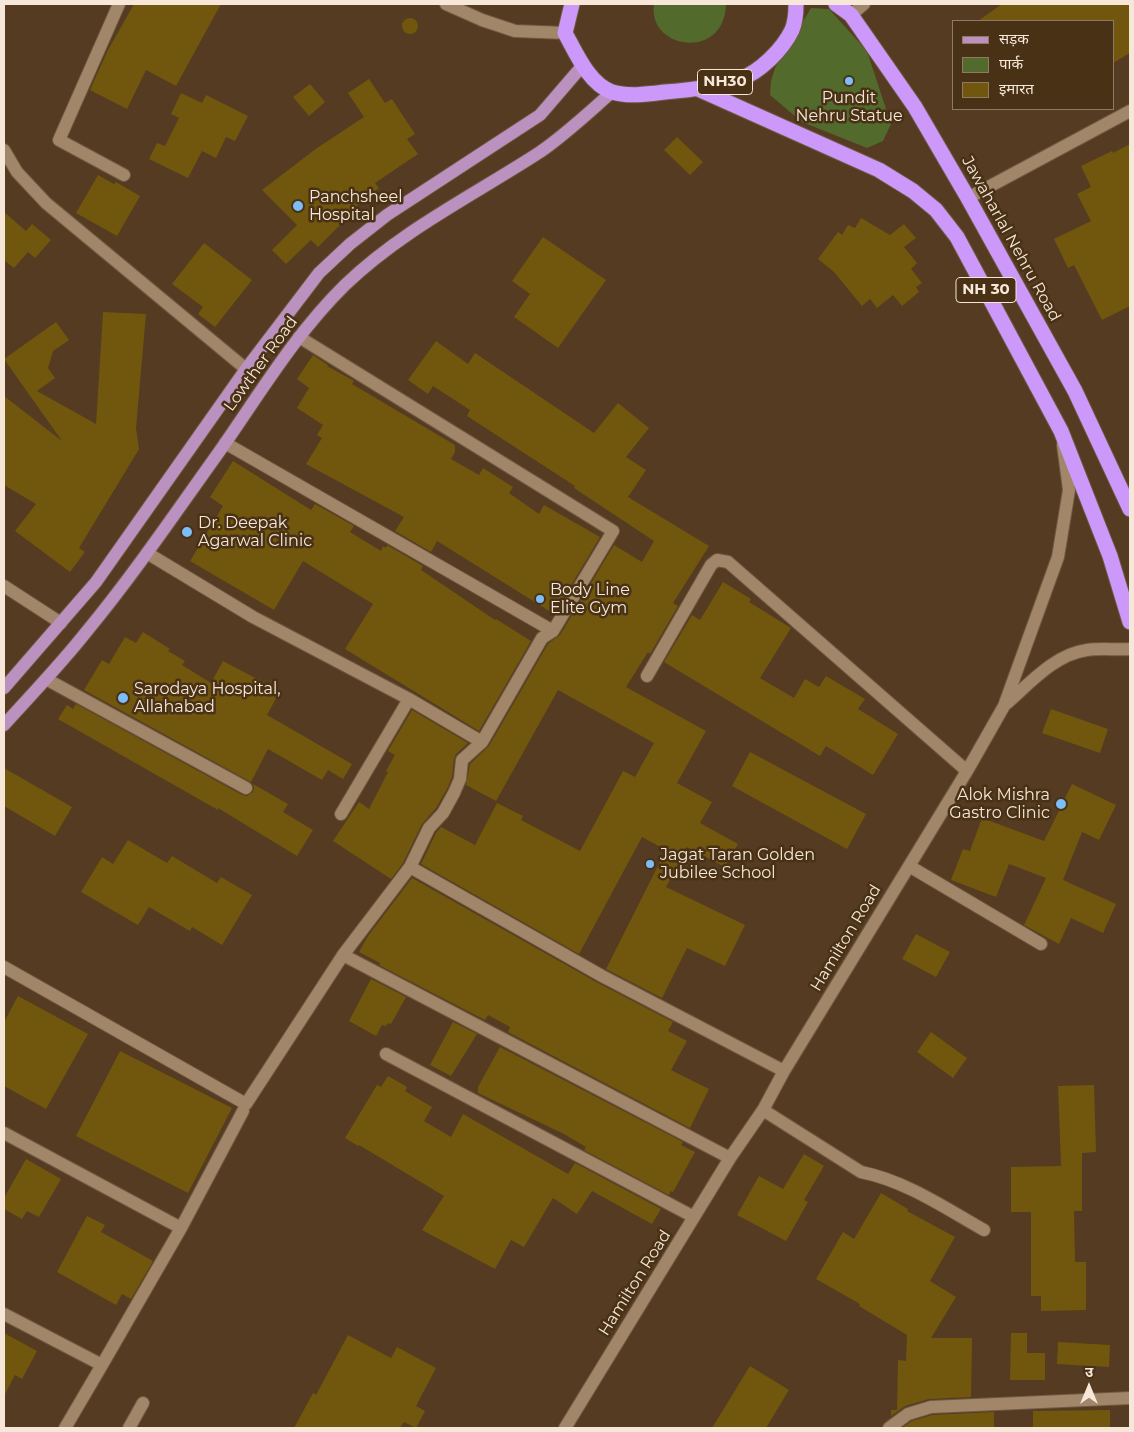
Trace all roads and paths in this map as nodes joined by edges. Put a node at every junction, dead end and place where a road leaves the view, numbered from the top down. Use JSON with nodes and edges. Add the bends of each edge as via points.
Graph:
{"nodes":[{"id":1,"x":119,"y":4,"type":"edge"},
{"id":2,"x":446,"y":4,"type":"edge"},
{"id":3,"x":572,"y":4,"type":"edge"},
{"id":4,"x":796,"y":4,"type":"edge"},
{"id":5,"x":836,"y":4,"type":"edge"},
{"id":6,"x":864,"y":4,"type":"edge"},
{"id":7,"x":851,"y":15,"type":"junction"},
{"id":8,"x":566,"y":33,"type":"junction"},
{"id":9,"x":583,"y":65,"type":"junction"},
{"id":10,"x":698,"y":89,"type":"junction"},
{"id":11,"x":612,"y":92,"type":"junction"},
{"id":12,"x":1130,"y":111,"type":"edge"},
{"id":13,"x":4,"y":150,"type":"edge"},
{"id":14,"x":124,"y":175,"type":"dead end"},
{"id":15,"x":968,"y":198,"type":"junction"},
{"id":16,"x":299,"y":337,"type":"junction"},
{"id":17,"x":246,"y":369,"type":"junction"},
{"id":18,"x":1061,"y":431,"type":"junction"},
{"id":19,"x":225,"y":443,"type":"junction"},
{"id":20,"x":1130,"y":509,"type":"edge"},
{"id":21,"x":146,"y":553,"type":"junction"},
{"id":22,"x":4,"y":586,"type":"edge"},
{"id":23,"x":1130,"y":622,"type":"edge"},
{"id":24,"x":61,"y":624,"type":"junction"},
{"id":25,"x":553,"y":631,"type":"junction"},
{"id":26,"x":1130,"y":649,"type":"edge"},
{"id":27,"x":647,"y":676,"type":"dead end"},
{"id":28,"x":46,"y":679,"type":"junction"},
{"id":29,"x":4,"y":688,"type":"edge"},
{"id":30,"x":409,"y":699,"type":"junction"},
{"id":31,"x":1004,"y":706,"type":"junction"},
{"id":32,"x":4,"y":724,"type":"edge"},
{"id":33,"x":482,"y":742,"type":"junction"},
{"id":34,"x":967,"y":771,"type":"junction"},
{"id":35,"x":246,"y":788,"type":"dead end"},
{"id":36,"x":340,"y":814,"type":"dead end"},
{"id":37,"x":909,"y":866,"type":"junction"},
{"id":38,"x":410,"y":867,"type":"junction"},
{"id":39,"x":1042,"y":944,"type":"dead end"},
{"id":40,"x":343,"y":955,"type":"junction"},
{"id":41,"x":4,"y":967,"type":"edge"},
{"id":42,"x":386,"y":1054,"type":"dead end"},
{"id":43,"x":784,"y":1070,"type":"junction"},
{"id":44,"x":763,"y":1110,"type":"junction"},
{"id":45,"x":243,"y":1111,"type":"dead end"},
{"id":46,"x":4,"y":1133,"type":"edge"},
{"id":47,"x":730,"y":1158,"type":"junction"},
{"id":48,"x":694,"y":1217,"type":"junction"},
{"id":49,"x":182,"y":1228,"type":"junction"},
{"id":50,"x":984,"y":1230,"type":"dead end"},
{"id":51,"x":4,"y":1314,"type":"edge"},
{"id":52,"x":102,"y":1365,"type":"junction"},
{"id":53,"x":1130,"y":1398,"type":"edge"},
{"id":54,"x":143,"y":1403,"type":"dead end"},
{"id":55,"x":65,"y":1428,"type":"edge"},
{"id":56,"x":129,"y":1428,"type":"edge"},
{"id":57,"x":564,"y":1428,"type":"edge"},
{"id":58,"x":889,"y":1428,"type":"edge"}],
"edges":[{"from":1,"to":14,"type":"street","via":[[59,140]]},
{"from":2,"to":8,"type":"street","via":[[515,31]]},
{"from":3,"to":8,"type":"highway"},
{"from":4,"to":10,"type":"highway","number":"NH30","via":[[792,29],[781,48],[765,64],[742,78]]},
{"from":5,"to":7,"type":"highway","name":"Jawaharlal Nehru Road","number":"NH 30"},
{"from":6,"to":7,"type":"street"},
{"from":7,"to":15,"type":"highway","name":"Jawaharlal Nehru Road","number":"NH 30","via":[[914,107]]},
{"from":8,"to":9,"type":"highway"},
{"from":9,"to":11,"type":"highway","via":[[596,82]]},
{"from":9,"to":17,"type":"main road","name":"Lowther Road","via":[[540,115],[387,215],[350,244],[319,273]]},
{"from":10,"to":11,"type":"highway","number":"NH30","via":[[638,94]]},
{"from":10,"to":18,"type":"highway","number":"NH 30","via":[[879,170],[936,210],[957,237]]},
{"from":11,"to":16,"type":"main road","name":"Lowther Road","via":[[541,151],[428,221],[372,262],[344,286]]},
{"from":12,"to":15,"type":"street"},
{"from":13,"to":17,"type":"street","via":[[17,172],[46,203]]},
{"from":15,"to":20,"type":"highway","name":"Jawaharlal Nehru Road","number":"NH 30","via":[[1076,391]]},
{"from":16,"to":19,"type":"main road","name":"Lowther Road"},
{"from":16,"to":25,"type":"street","via":[[613,531]]},
{"from":17,"to":24,"type":"main road","name":"Lowther Road","via":[[96,582]]},
{"from":18,"to":23,"type":"highway","number":"NH 30","via":[[1110,556]]},
{"from":18,"to":31,"type":"street","name":"Hamilton Road","via":[[1069,490],[1058,557]]},
{"from":19,"to":21,"type":"main road","name":"Lowther Road"},
{"from":19,"to":25,"type":"street"},
{"from":21,"to":28,"type":"main road","name":"Lowther Road"},
{"from":21,"to":30,"type":"street","via":[[253,617]]},
{"from":22,"to":24,"type":"street"},
{"from":24,"to":29,"type":"main road","name":"Lowther Road"},
{"from":25,"to":33,"type":"street","via":[[542,638]]},
{"from":26,"to":31,"type":"street","via":[[1087,650],[1073,654],[1054,663]]},
{"from":27,"to":34,"type":"street","via":[[711,565],[717,560],[728,562]]},
{"from":28,"to":32,"type":"main road","name":"Lowther Road"},
{"from":28,"to":35,"type":"street"},
{"from":30,"to":33,"type":"street"},
{"from":30,"to":36,"type":"street"},
{"from":31,"to":34,"type":"street","name":"Hamilton Road"},
{"from":33,"to":38,"type":"street","via":[[462,760],[460,779],[454,793],[443,813],[429,828]]},
{"from":34,"to":37,"type":"street","name":"Hamilton Road"},
{"from":37,"to":39,"type":"street"},
{"from":37,"to":43,"type":"street","name":"Hamilton Road"},
{"from":38,"to":40,"type":"street"},
{"from":38,"to":43,"type":"street","via":[[602,976]]},
{"from":40,"to":41,"type":"street","via":[[246,1104]]},
{"from":40,"to":47,"type":"street"},
{"from":42,"to":48,"type":"street"},
{"from":43,"to":44,"type":"street","name":"Hamilton Road"},
{"from":44,"to":47,"type":"street","name":"Hamilton Road"},
{"from":44,"to":50,"type":"street","via":[[861,1172],[875,1174],[917,1192]]},
{"from":45,"to":49,"type":"street"},
{"from":46,"to":49,"type":"street"},
{"from":47,"to":48,"type":"street","name":"Hamilton Road"},
{"from":48,"to":57,"type":"street","name":"Hamilton Road"},
{"from":49,"to":52,"type":"street"},
{"from":51,"to":52,"type":"street"},
{"from":52,"to":55,"type":"street"},
{"from":53,"to":58,"type":"street","via":[[931,1407],[908,1414]]},
{"from":54,"to":56,"type":"street"}]}
